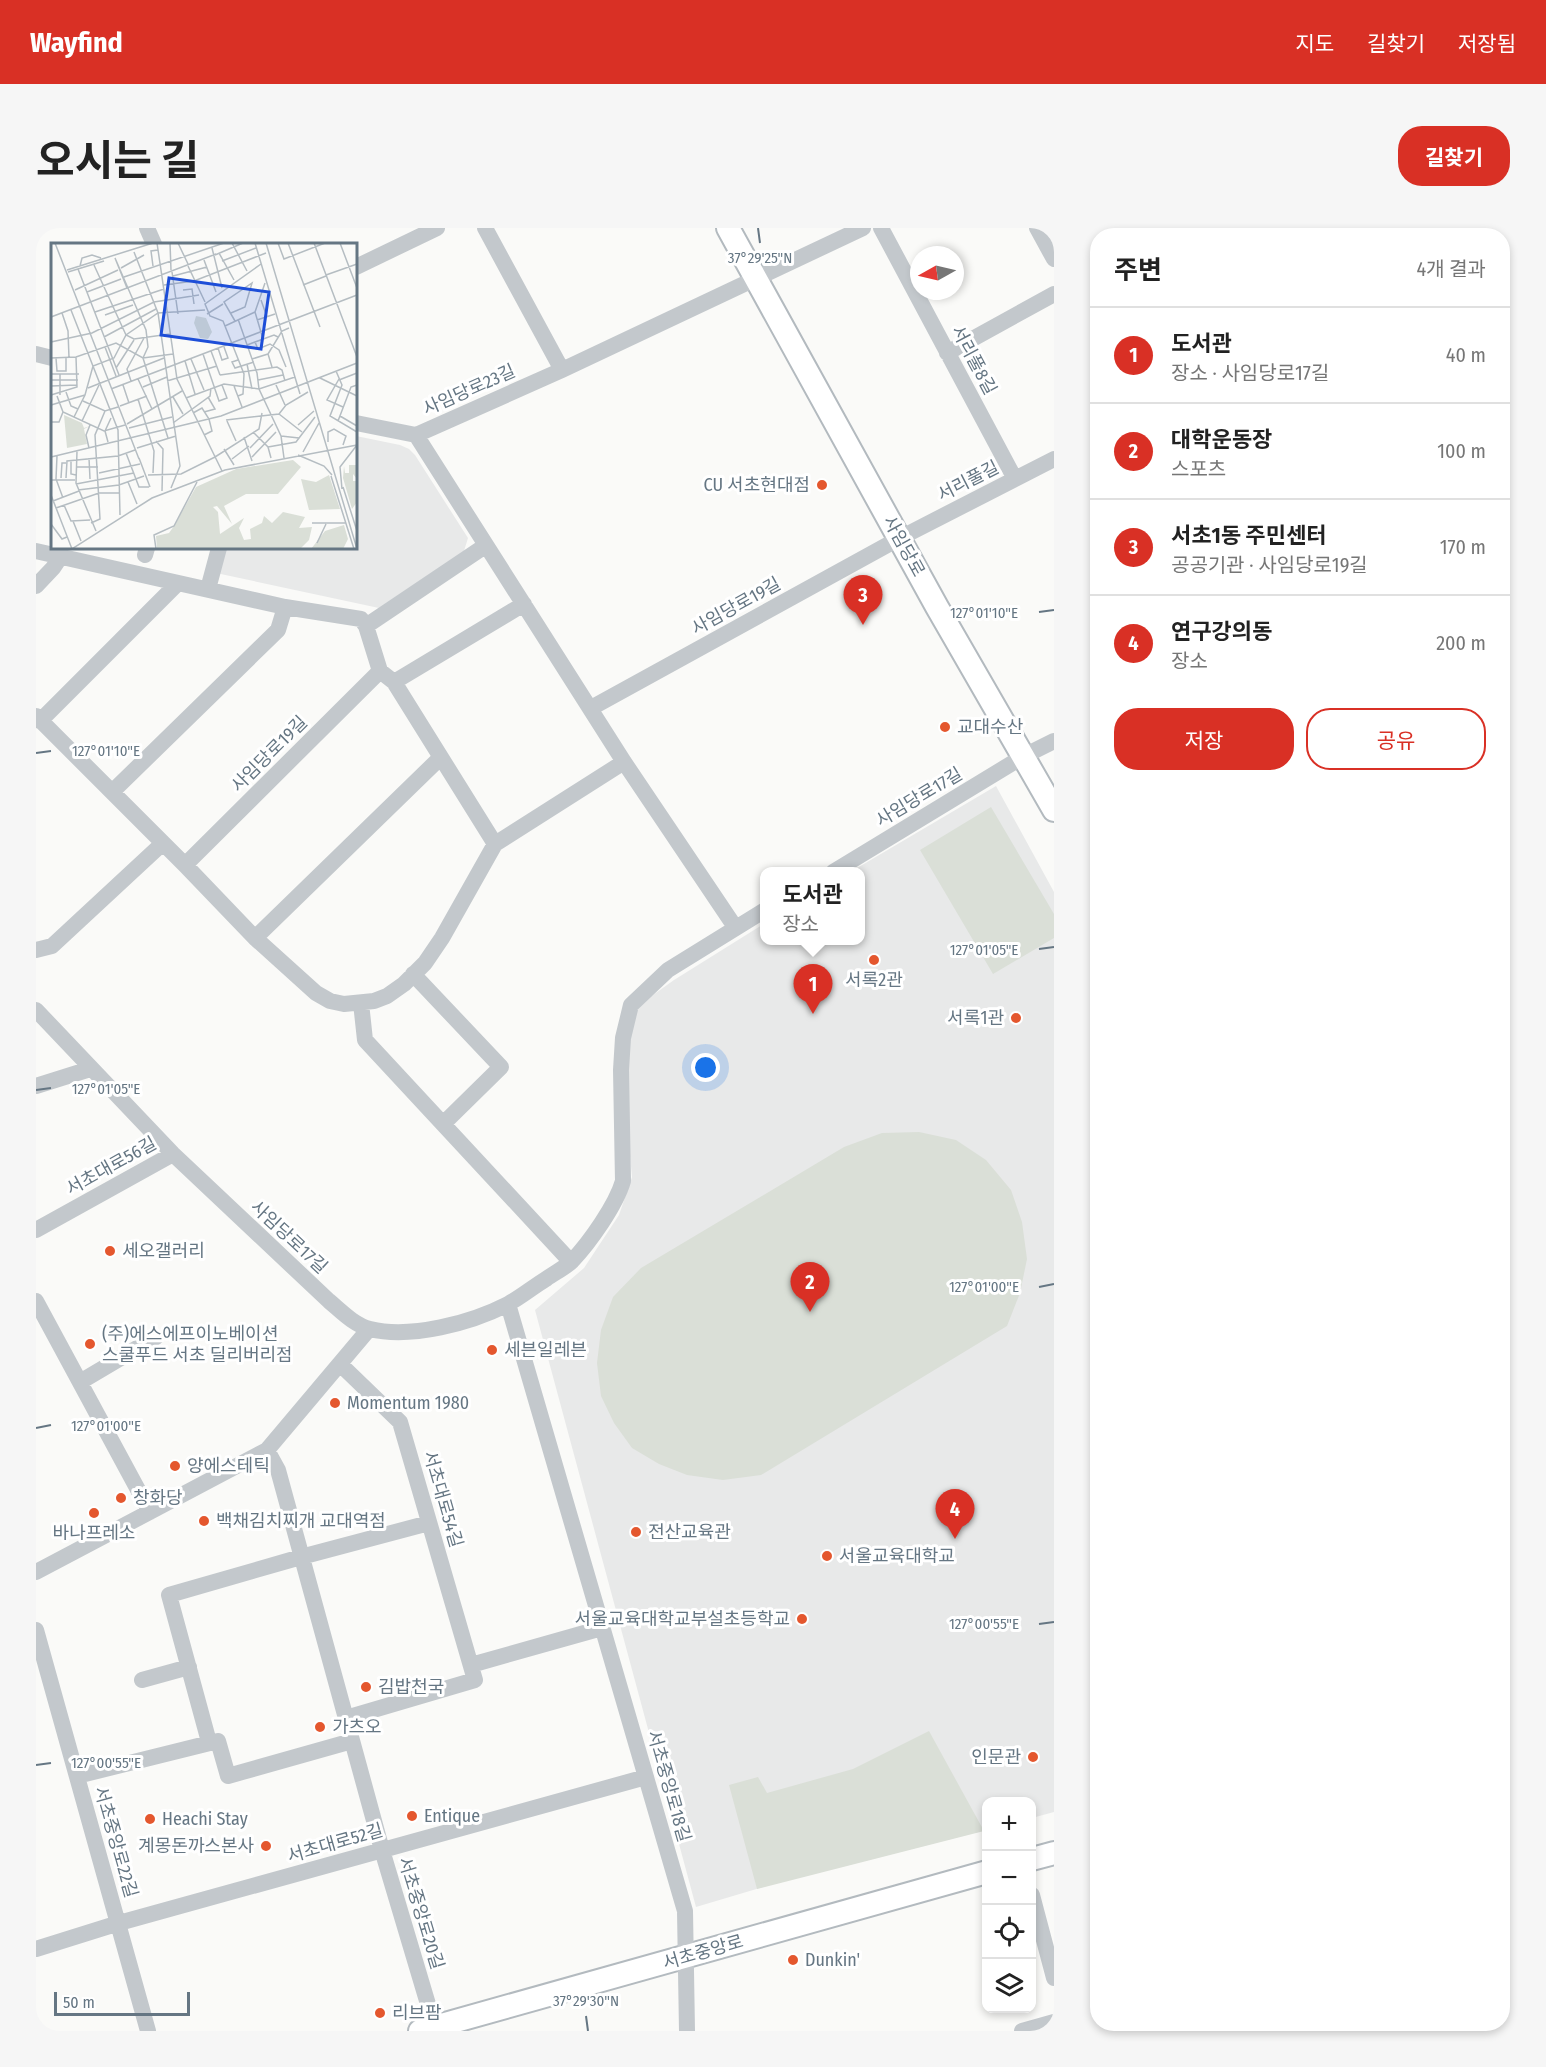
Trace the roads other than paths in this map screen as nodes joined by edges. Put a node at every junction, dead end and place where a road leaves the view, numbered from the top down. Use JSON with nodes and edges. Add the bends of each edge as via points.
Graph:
{"nodes":[{"id":1,"x":147,"y":228,"type":"edge"},
{"id":2,"x":437,"y":228,"type":"edge"},
{"id":3,"x":485,"y":228,"type":"edge"},
{"id":4,"x":728,"y":228,"type":"edge"},
{"id":5,"x":863,"y":228,"type":"edge"},
{"id":6,"x":881,"y":228,"type":"edge"},
{"id":7,"x":1036,"y":228,"type":"edge"},
{"id":8,"x":154,"y":243,"type":"edge"},
{"id":9,"x":1054,"y":259,"type":"edge"},
{"id":10,"x":357,"y":267,"type":"edge"},
{"id":11,"x":756,"y":279,"type":"junction"},
{"id":12,"x":1054,"y":294,"type":"edge"},
{"id":13,"x":947,"y":353,"type":"junction"},
{"id":14,"x":36,"y":354,"type":"edge"},
{"id":15,"x":51,"y":358,"type":"edge"},
{"id":16,"x":562,"y":370,"type":"junction"},
{"id":17,"x":357,"y":423,"type":"edge"},
{"id":18,"x":416,"y":435,"type":"junction"},
{"id":19,"x":1054,"y":459,"type":"edge"},
{"id":20,"x":1015,"y":479,"type":"junction"},
{"id":21,"x":900,"y":538,"type":"junction"},
{"id":22,"x":485,"y":546,"type":"junction"},
{"id":23,"x":219,"y":549,"type":"edge"},
{"id":24,"x":36,"y":551,"type":"edge"},
{"id":25,"x":61,"y":556,"type":"junction"},
{"id":26,"x":178,"y":583,"type":"junction"},
{"id":27,"x":36,"y":586,"type":"edge"},
{"id":28,"x":208,"y":589,"type":"junction"},
{"id":29,"x":524,"y":604,"type":"junction"},
{"id":30,"x":285,"y":607,"type":"junction"},
{"id":31,"x":366,"y":626,"type":"junction"},
{"id":32,"x":380,"y":671,"type":"junction"},
{"id":33,"x":393,"y":682,"type":"junction"},
{"id":34,"x":591,"y":708,"type":"junction"},
{"id":35,"x":38,"y":719,"type":"edge"},
{"id":36,"x":1054,"y":741,"type":"edge"},
{"id":37,"x":1024,"y":756,"type":"junction"},
{"id":38,"x":440,"y":758,"type":"junction"},
{"id":39,"x":624,"y":762,"type":"junction"},
{"id":40,"x":112,"y":792,"type":"junction"},
{"id":41,"x":1054,"y":810,"type":"edge"},
{"id":42,"x":163,"y":843,"type":"junction"},
{"id":43,"x":495,"y":844,"type":"junction"},
{"id":44,"x":185,"y":865,"type":"junction"},
{"id":45,"x":841,"y":867,"type":"edge"},
{"id":46,"x":760,"y":913,"type":"edge"},
{"id":47,"x":735,"y":927,"type":"junction"},
{"id":48,"x":255,"y":938,"type":"junction"},
{"id":49,"x":36,"y":950,"type":"edge"},
{"id":50,"x":414,"y":974,"type":"junction"},
{"id":51,"x":361,"y":1003,"type":"junction"},
{"id":52,"x":36,"y":1010,"type":"edge"},
{"id":53,"x":90,"y":1069,"type":"junction"},
{"id":54,"x":36,"y":1086,"type":"edge"},
{"id":55,"x":443,"y":1124,"type":"junction"},
{"id":56,"x":172,"y":1154,"type":"junction"},
{"id":57,"x":36,"y":1230,"type":"edge"},
{"id":58,"x":571,"y":1262,"type":"junction"},
{"id":59,"x":36,"y":1301,"type":"edge"},
{"id":60,"x":508,"y":1304,"type":"junction"},
{"id":61,"x":369,"y":1329,"type":"junction"},
{"id":62,"x":156,"y":1337,"type":"dead end"},
{"id":63,"x":341,"y":1365,"type":"junction"},
{"id":64,"x":80,"y":1382,"type":"junction"},
{"id":65,"x":267,"y":1450,"type":"junction"},
{"id":66,"x":150,"y":1512,"type":"junction"},
{"id":67,"x":429,"y":1523,"type":"junction"},
{"id":68,"x":301,"y":1557,"type":"junction"},
{"id":69,"x":36,"y":1572,"type":"edge"},
{"id":70,"x":602,"y":1628,"type":"junction"},
{"id":71,"x":36,"y":1630,"type":"edge"},
{"id":72,"x":471,"y":1665,"type":"junction"},
{"id":73,"x":189,"y":1667,"type":"junction"},
{"id":74,"x":142,"y":1680,"type":"dead end"},
{"id":75,"x":346,"y":1718,"type":"junction"},
{"id":76,"x":352,"y":1741,"type":"junction"},
{"id":77,"x":210,"y":1742,"type":"junction"},
{"id":78,"x":77,"y":1776,"type":"junction"},
{"id":79,"x":646,"y":1778,"type":"junction"},
{"id":80,"x":382,"y":1850,"type":"junction"},
{"id":81,"x":1054,"y":1853,"type":"edge"},
{"id":82,"x":1036,"y":1858,"type":"edge"},
{"id":83,"x":982,"y":1873,"type":"edge"},
{"id":84,"x":1034,"y":1905,"type":"edge"},
{"id":85,"x":119,"y":1923,"type":"junction"},
{"id":86,"x":36,"y":1949,"type":"edge"},
{"id":87,"x":687,"y":1957,"type":"junction"},
{"id":88,"x":1054,"y":1978,"type":"edge"},
{"id":89,"x":1054,"y":2022,"type":"edge"},
{"id":90,"x":430,"y":2030,"type":"edge"},
{"id":91,"x":148,"y":2031,"type":"edge"},
{"id":92,"x":687,"y":2031,"type":"edge"},
{"id":93,"x":1022,"y":2031,"type":"edge"}],
"edges":[{"from":1,"to":8,"type":"street"},
{"from":2,"to":10,"type":"street"},
{"from":3,"to":16,"type":"street"},
{"from":4,"to":11,"type":"main road","name":"사임당로"},
{"from":5,"to":11,"type":"street"},
{"from":6,"to":13,"type":"street","name":"서리풀8길"},
{"from":7,"to":9,"type":"street"},
{"from":11,"to":16,"type":"street","name":"사임당로23길"},
{"from":11,"to":21,"type":"main road","name":"사임당로"},
{"from":12,"to":13,"type":"street"},
{"from":13,"to":20,"type":"street","name":"서리풀8길"},
{"from":14,"to":15,"type":"street"},
{"from":16,"to":18,"type":"street","name":"사임당로23길"},
{"from":17,"to":18,"type":"street","name":"사임당로23길"},
{"from":18,"to":22,"type":"street"},
{"from":19,"to":20,"type":"street","name":"서리풀길"},
{"from":20,"to":21,"type":"street","name":"서리풀길"},
{"from":21,"to":34,"type":"street","name":"사임당로19길"},
{"from":21,"to":37,"type":"main road","name":"사임당로"},
{"from":22,"to":29,"type":"street"},
{"from":22,"to":31,"type":"street"},
{"from":23,"to":28,"type":"street"},
{"from":24,"to":25,"type":"street"},
{"from":25,"to":26,"type":"street"},
{"from":25,"to":27,"type":"street"},
{"from":26,"to":28,"type":"street"},
{"from":26,"to":35,"type":"street"},
{"from":28,"to":30,"type":"street"},
{"from":29,"to":33,"type":"street"},
{"from":29,"to":34,"type":"street"},
{"from":30,"to":31,"type":"street","via":[[361,619]]},
{"from":30,"to":40,"type":"street","via":[[278,630]]},
{"from":31,"to":32,"type":"street"},
{"from":32,"to":33,"type":"street"},
{"from":32,"to":44,"type":"street","name":"사임당로19길"},
{"from":33,"to":38,"type":"street"},
{"from":34,"to":39,"type":"street"},
{"from":35,"to":40,"type":"street"},
{"from":36,"to":37,"type":"street","name":"사임당로17길"},
{"from":37,"to":41,"type":"main road","name":"사임당로"},
{"from":37,"to":45,"type":"street","name":"사임당로17길"},
{"from":38,"to":43,"type":"street"},
{"from":38,"to":48,"type":"street"},
{"from":39,"to":43,"type":"street"},
{"from":39,"to":47,"type":"street"},
{"from":40,"to":42,"type":"street"},
{"from":42,"to":44,"type":"street"},
{"from":42,"to":49,"type":"street","via":[[51,946]]},
{"from":43,"to":50,"type":"street","via":[[442,938]]},
{"from":44,"to":48,"type":"street"},
{"from":46,"to":47,"type":"street","name":"사임당로17길"},
{"from":47,"to":58,"type":"street","name":"사임당로17길","via":[[668,970],[628,1010],[621,1070],[623,1180],[612,1208]]},
{"from":48,"to":51,"type":"street","via":[[330,1001]]},
{"from":50,"to":51,"type":"street","via":[[387,996]]},
{"from":50,"to":55,"type":"street","via":[[501,1067]]},
{"from":51,"to":55,"type":"street","via":[[365,1040]]},
{"from":52,"to":53,"type":"street","name":"사임당로17길"},
{"from":53,"to":54,"type":"street"},
{"from":53,"to":56,"type":"street","name":"사임당로17길"},
{"from":55,"to":58,"type":"street"},
{"from":56,"to":57,"type":"street","name":"서초대로56길"},
{"from":56,"to":61,"type":"street","name":"사임당로17길","via":[[329,1301],[352,1321]]},
{"from":58,"to":60,"type":"street","name":"사임당로17길"},
{"from":59,"to":64,"type":"street"},
{"from":60,"to":61,"type":"street","name":"사임당로17길","via":[[428,1329]]},
{"from":60,"to":70,"type":"street","name":"서초중앙로18길"},
{"from":61,"to":63,"type":"street"},
{"from":62,"to":64,"type":"street"},
{"from":63,"to":65,"type":"street"},
{"from":63,"to":67,"type":"street","name":"서초대로54길","via":[[400,1422]]},
{"from":64,"to":66,"type":"street"},
{"from":65,"to":66,"type":"street"},
{"from":65,"to":68,"type":"street","name":"서초중앙로20길","via":[[278,1470]]},
{"from":66,"to":69,"type":"street"},
{"from":67,"to":68,"type":"street"},
{"from":67,"to":72,"type":"street","name":"서초대로54길"},
{"from":68,"to":73,"type":"street","via":[[169,1595]]},
{"from":68,"to":75,"type":"street","name":"서초중앙로20길"},
{"from":70,"to":72,"type":"street"},
{"from":70,"to":79,"type":"street","name":"서초중앙로18길"},
{"from":71,"to":78,"type":"street","name":"서초중앙로22길"},
{"from":72,"to":75,"type":"street","via":[[475,1680]]},
{"from":73,"to":74,"type":"street"},
{"from":73,"to":77,"type":"street"},
{"from":75,"to":76,"type":"street","name":"서초중앙로20길"},
{"from":76,"to":77,"type":"street","via":[[228,1776],[218,1740]]},
{"from":76,"to":80,"type":"street","name":"서초중앙로20길"},
{"from":77,"to":78,"type":"street"},
{"from":78,"to":85,"type":"street","name":"서초중앙로22길"},
{"from":79,"to":80,"type":"street","name":"서초대로52길"},
{"from":79,"to":87,"type":"street","name":"서초중앙로18길","via":[[685,1911]]},
{"from":80,"to":85,"type":"street","name":"서초대로52길"},
{"from":80,"to":90,"type":"street","name":"서초중앙로20길"},
{"from":81,"to":82,"type":"main road"},
{"from":83,"to":87,"type":"main road","name":"서초중앙로"},
{"from":84,"to":88,"type":"street"},
{"from":85,"to":86,"type":"street","name":"서초대로52길"},
{"from":85,"to":91,"type":"street","name":"서초중앙로22길"},
{"from":87,"to":90,"type":"main road","name":"서초중앙로"},
{"from":87,"to":92,"type":"street","name":"서초중앙로18길"},
{"from":89,"to":93,"type":"street"}]}
